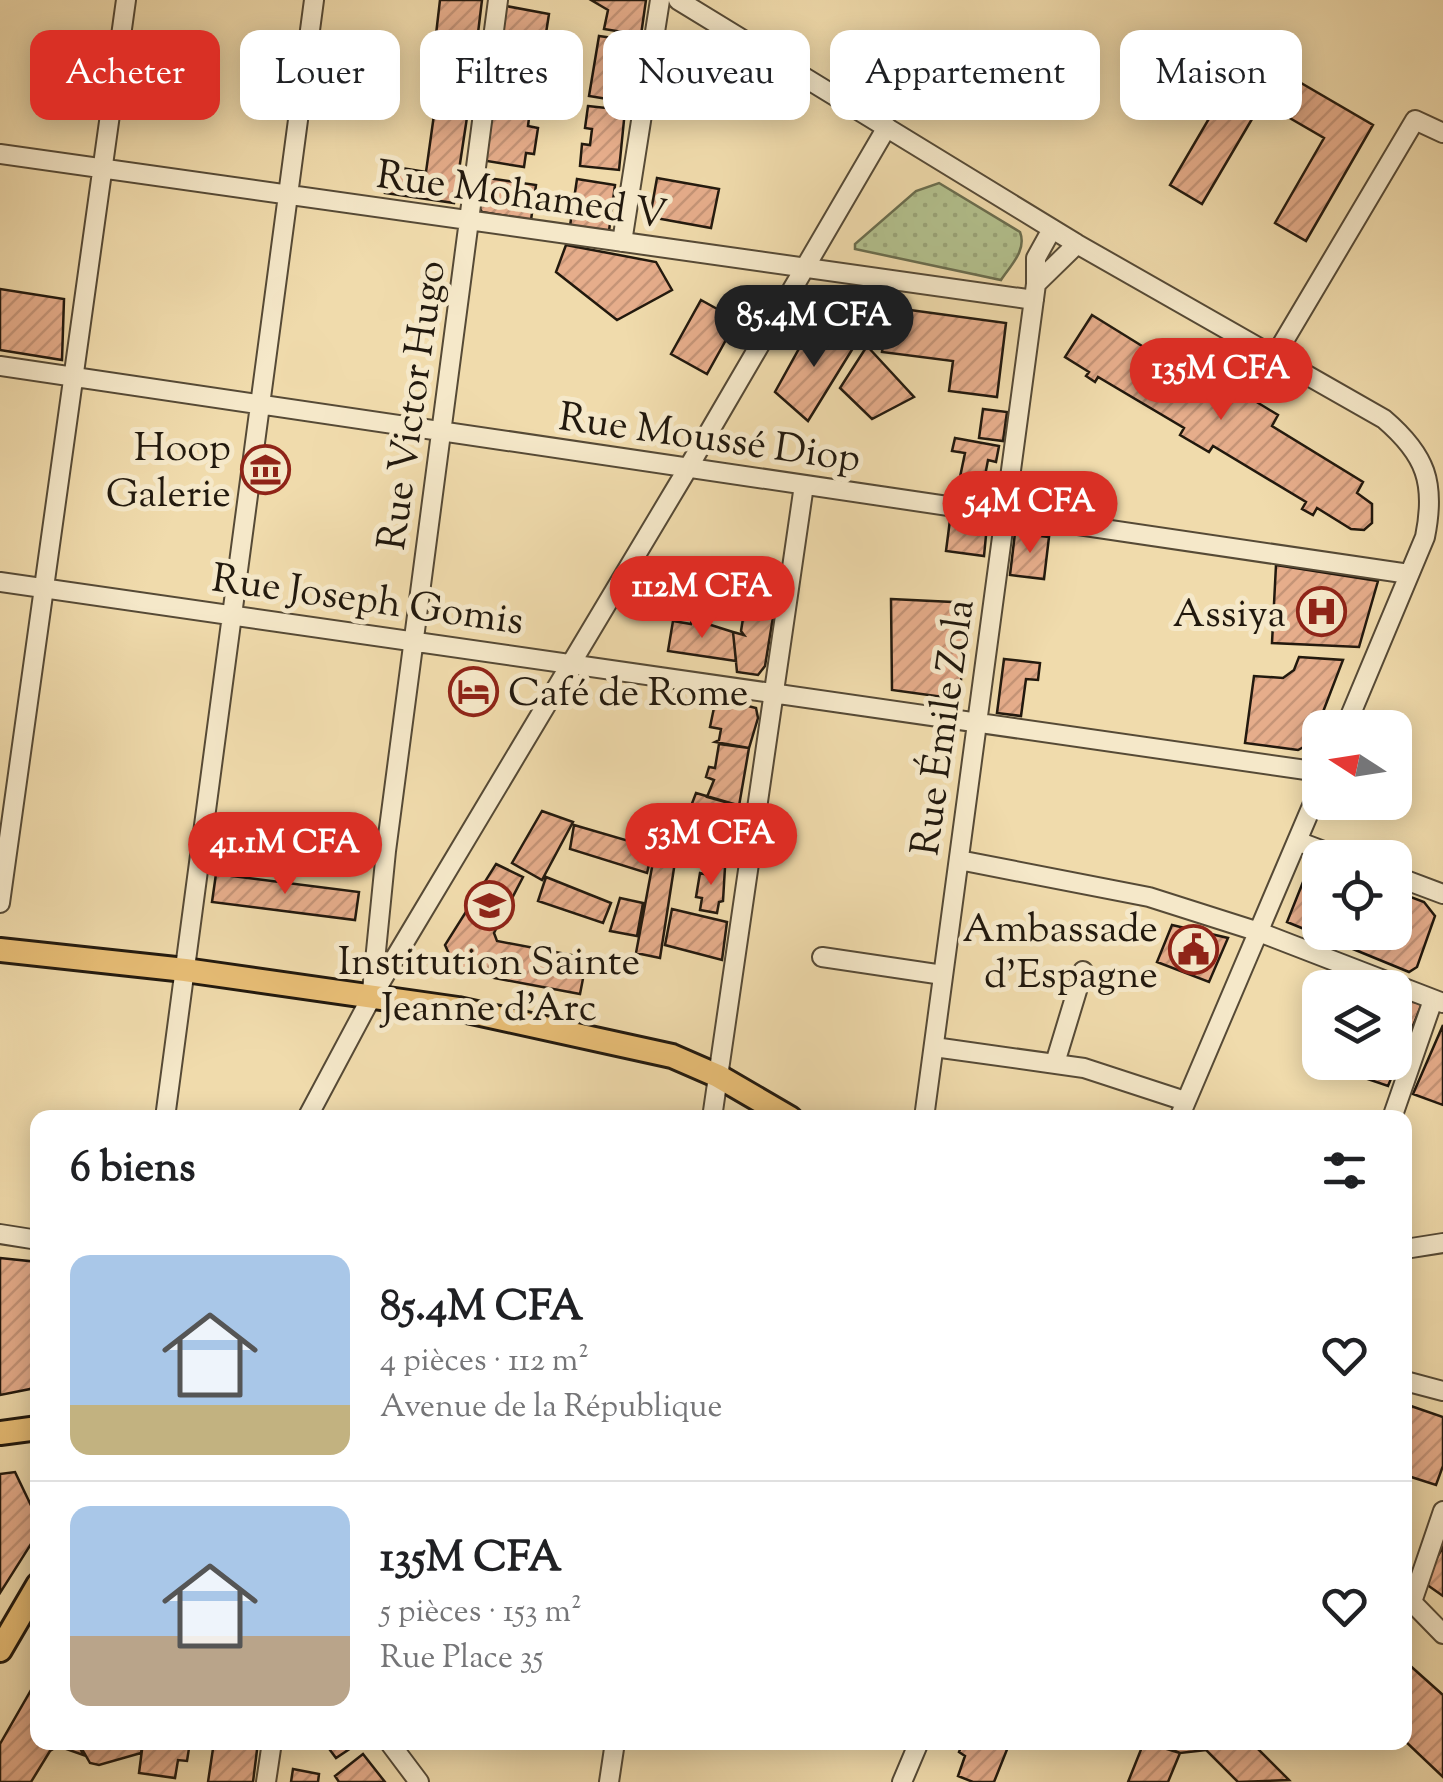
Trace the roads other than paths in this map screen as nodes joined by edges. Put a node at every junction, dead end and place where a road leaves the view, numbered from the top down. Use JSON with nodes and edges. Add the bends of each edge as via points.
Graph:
{"nodes":[{"id":1,"x":126,"y":0,"type":"edge"},
{"id":2,"x":314,"y":0,"type":"edge"},
{"id":3,"x":498,"y":0,"type":"edge"},
{"id":4,"x":660,"y":0,"type":"edge"},
{"id":5,"x":678,"y":0,"type":"edge"},
{"id":6,"x":886,"y":128,"type":"junction"},
{"id":7,"x":1443,"y":133,"type":"edge"},
{"id":8,"x":0,"y":154,"type":"edge"},
{"id":9,"x":103,"y":168,"type":"junction"},
{"id":10,"x":288,"y":195,"type":"junction"},
{"id":11,"x":469,"y":221,"type":"junction"},
{"id":12,"x":1052,"y":229,"type":"junction"},
{"id":13,"x":622,"y":242,"type":"junction"},
{"id":14,"x":1077,"y":244,"type":"junction"},
{"id":15,"x":804,"y":268,"type":"junction"},
{"id":16,"x":1035,"y":292,"type":"junction"},
{"id":17,"x":1275,"y":356,"type":"junction"},
{"id":18,"x":0,"y":366,"type":"edge"},
{"id":19,"x":75,"y":377,"type":"junction"},
{"id":20,"x":260,"y":404,"type":"junction"},
{"id":21,"x":442,"y":431,"type":"junction"},
{"id":22,"x":688,"y":468,"type":"junction"},
{"id":23,"x":804,"y":485,"type":"junction"},
{"id":24,"x":1005,"y":515,"type":"junction"},
{"id":25,"x":1409,"y":574,"type":"junction"},
{"id":26,"x":0,"y":582,"type":"edge"},
{"id":27,"x":45,"y":587,"type":"junction"},
{"id":28,"x":232,"y":614,"type":"junction"},
{"id":29,"x":414,"y":641,"type":"junction"},
{"id":30,"x":572,"y":662,"type":"junction"},
{"id":31,"x":772,"y":692,"type":"junction"},
{"id":32,"x":1352,"y":710,"type":"edge"},
{"id":33,"x":977,"y":722,"type":"junction"},
{"id":34,"x":1302,"y":769,"type":"edge"},
{"id":35,"x":1306,"y":820,"type":"edge"},
{"id":36,"x":204,"y":828,"type":"junction"},
{"id":37,"x":1297,"y":841,"type":"junction"},
{"id":38,"x":1302,"y":843,"type":"edge"},
{"id":39,"x":386,"y":851,"type":"junction"},
{"id":40,"x":958,"y":860,"type":"junction"},
{"id":41,"x":1412,"y":882,"type":"edge"},
{"id":42,"x":1443,"y":894,"type":"edge"},
{"id":43,"x":0,"y":904,"type":"edge"},
{"id":44,"x":1260,"y":932,"type":"junction"},
{"id":45,"x":0,"y":950,"type":"edge"},
{"id":46,"x":822,"y":957,"type":"dead end"},
{"id":47,"x":185,"y":970,"type":"junction"},
{"id":48,"x":1083,"y":971,"type":"dead end"},
{"id":49,"x":943,"y":975,"type":"junction"},
{"id":50,"x":371,"y":998,"type":"junction"},
{"id":51,"x":1438,"y":1001,"type":"edge"},
{"id":52,"x":934,"y":1047,"type":"junction"},
{"id":53,"x":1055,"y":1063,"type":"junction"},
{"id":54,"x":718,"y":1076,"type":"junction"},
{"id":55,"x":1182,"y":1109,"type":"edge"},
{"id":56,"x":167,"y":1110,"type":"edge"},
{"id":57,"x":311,"y":1110,"type":"edge"},
{"id":58,"x":713,"y":1110,"type":"edge"},
{"id":59,"x":776,"y":1110,"type":"edge"},
{"id":60,"x":925,"y":1110,"type":"edge"},
{"id":61,"x":1395,"y":1110,"type":"edge"},
{"id":62,"x":0,"y":1234,"type":"edge"},
{"id":63,"x":30,"y":1239,"type":"edge"},
{"id":64,"x":1443,"y":1244,"type":"edge"},
{"id":65,"x":1412,"y":1248,"type":"edge"},
{"id":66,"x":1412,"y":1383,"type":"edge"},
{"id":67,"x":1443,"y":1391,"type":"edge"},
{"id":68,"x":30,"y":1429,"type":"edge"},
{"id":69,"x":0,"y":1433,"type":"edge"},
{"id":70,"x":1443,"y":1512,"type":"edge"},
{"id":71,"x":1412,"y":1590,"type":"edge"},
{"id":72,"x":30,"y":1599,"type":"edge"},
{"id":73,"x":1412,"y":1601,"type":"edge"},
{"id":74,"x":1443,"y":1634,"type":"edge"},
{"id":75,"x":0,"y":1650,"type":"edge"},
{"id":76,"x":271,"y":1750,"type":"edge"},
{"id":77,"x":395,"y":1750,"type":"edge"},
{"id":78,"x":615,"y":1750,"type":"edge"},
{"id":79,"x":915,"y":1750,"type":"edge"},
{"id":80,"x":266,"y":1782,"type":"edge"},
{"id":81,"x":419,"y":1782,"type":"edge"},
{"id":82,"x":609,"y":1782,"type":"edge"},
{"id":83,"x":902,"y":1782,"type":"edge"}],
"edges":[{"from":1,"to":9,"type":"street"},
{"from":2,"to":10,"type":"street"},
{"from":3,"to":11,"type":"street","name":"Rue Victor Hugo"},
{"from":4,"to":13,"type":"street"},
{"from":5,"to":6,"type":"street"},
{"from":6,"to":12,"type":"street"},
{"from":6,"to":15,"type":"street"},
{"from":7,"to":17,"type":"street","via":[[1415,120]]},
{"from":8,"to":9,"type":"street","name":"Rue Mohamed V"},
{"from":9,"to":10,"type":"street","name":"Rue Mohamed V"},
{"from":9,"to":19,"type":"street"},
{"from":10,"to":11,"type":"street","name":"Rue Mohamed V"},
{"from":10,"to":20,"type":"street"},
{"from":11,"to":13,"type":"street","name":"Rue Mohamed V"},
{"from":11,"to":21,"type":"street","name":"Rue Victor Hugo"},
{"from":12,"to":14,"type":"street"},
{"from":12,"to":16,"type":"street","name":"Rue Émile Zola","via":[[1036,258]]},
{"from":13,"to":15,"type":"street","name":"Rue Mohamed V"},
{"from":14,"to":16,"type":"street"},
{"from":14,"to":17,"type":"street"},
{"from":15,"to":16,"type":"street","name":"Rue Mohamed V"},
{"from":15,"to":22,"type":"street"},
{"from":16,"to":24,"type":"street","name":"Rue Émile Zola"},
{"from":17,"to":25,"type":"street","via":[[1409,440],[1428,478],[1431,507]]},
{"from":18,"to":19,"type":"street","name":"Rue Moussé Diop"},
{"from":19,"to":20,"type":"street","name":"Rue Moussé Diop"},
{"from":19,"to":27,"type":"street"},
{"from":20,"to":21,"type":"street","name":"Rue Moussé Diop"},
{"from":20,"to":28,"type":"street"},
{"from":21,"to":22,"type":"street","name":"Rue Moussé Diop"},
{"from":21,"to":29,"type":"street","name":"Rue Victor Hugo"},
{"from":22,"to":23,"type":"street","name":"Rue Moussé Diop"},
{"from":22,"to":30,"type":"street"},
{"from":23,"to":24,"type":"street","name":"Rue Moussé Diop"},
{"from":23,"to":31,"type":"street"},
{"from":24,"to":25,"type":"street","name":"Rue Moussé Diop"},
{"from":24,"to":33,"type":"street","name":"Rue Émile Zola"},
{"from":25,"to":32,"type":"street"},
{"from":26,"to":27,"type":"street","name":"Rue Joseph Gomis"},
{"from":27,"to":28,"type":"street","name":"Rue Joseph Gomis"},
{"from":27,"to":43,"type":"street"},
{"from":28,"to":29,"type":"street","name":"Rue Joseph Gomis"},
{"from":28,"to":36,"type":"street"},
{"from":29,"to":30,"type":"street","name":"Rue Joseph Gomis"},
{"from":29,"to":39,"type":"street","name":"Rue Victor Hugo"},
{"from":30,"to":31,"type":"street","name":"Rue Joseph Gomis"},
{"from":30,"to":50,"type":"street"},
{"from":31,"to":33,"type":"street","name":"Rue Joseph Gomis"},
{"from":31,"to":54,"type":"street"},
{"from":33,"to":34,"type":"street","name":"Rue Joseph Gomis"},
{"from":33,"to":40,"type":"street","name":"Rue Émile Zola"},
{"from":35,"to":37,"type":"street"},
{"from":36,"to":39,"type":"street"},
{"from":36,"to":47,"type":"street"},
{"from":37,"to":38,"type":"street"},
{"from":37,"to":44,"type":"street"},
{"from":39,"to":50,"type":"street","name":"Rue Victor Hugo"},
{"from":40,"to":44,"type":"street","via":[[1134,894]]},
{"from":40,"to":49,"type":"street","name":"Rue Émile Zola"},
{"from":41,"to":42,"type":"street"},
{"from":44,"to":51,"type":"street"},
{"from":44,"to":55,"type":"street"},
{"from":45,"to":47,"type":"main road"},
{"from":46,"to":49,"type":"street"},
{"from":47,"to":50,"type":"main road"},
{"from":47,"to":56,"type":"street"},
{"from":48,"to":53,"type":"street"},
{"from":49,"to":52,"type":"street","name":"Rue Émile Zola"},
{"from":50,"to":54,"type":"main road","via":[[458,1009],[672,1056]]},
{"from":50,"to":57,"type":"street"},
{"from":51,"to":61,"type":"street"},
{"from":52,"to":53,"type":"street"},
{"from":52,"to":60,"type":"street","name":"Rue Émile Zola"},
{"from":53,"to":55,"type":"street","via":[[1111,1075]]},
{"from":54,"to":58,"type":"street"},
{"from":54,"to":59,"type":"main road"},
{"from":62,"to":63,"type":"street"},
{"from":64,"to":65,"type":"street"},
{"from":66,"to":67,"type":"street"},
{"from":68,"to":69,"type":"main road"},
{"from":70,"to":71,"type":"street"},
{"from":72,"to":75,"type":"main road"},
{"from":73,"to":74,"type":"street"},
{"from":76,"to":80,"type":"street"},
{"from":77,"to":81,"type":"street"},
{"from":78,"to":82,"type":"street"},
{"from":79,"to":83,"type":"street"}]}
